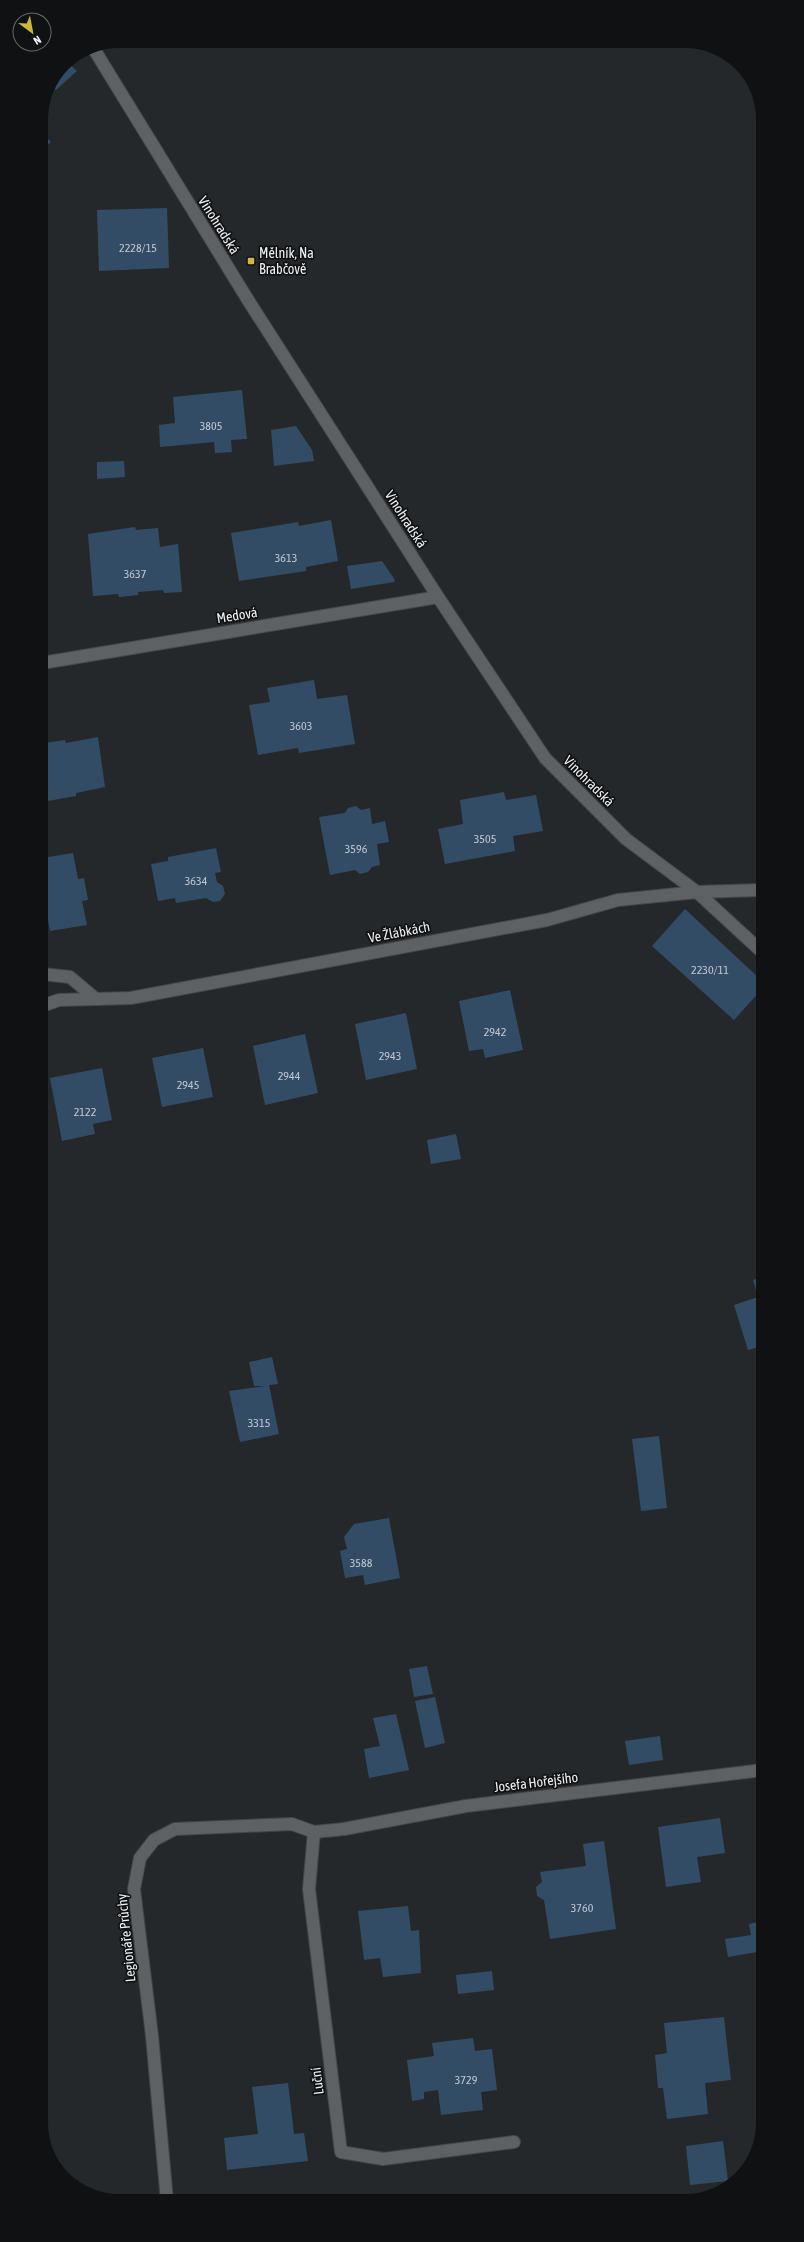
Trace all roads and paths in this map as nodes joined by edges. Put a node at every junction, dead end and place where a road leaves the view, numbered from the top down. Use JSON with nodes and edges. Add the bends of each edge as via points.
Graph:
{"nodes":[{"id":1,"x":96,"y":52,"type":"edge"},
{"id":2,"x":438,"y":597,"type":"junction"},
{"id":3,"x":48,"y":662,"type":"edge"},
{"id":4,"x":756,"y":890,"type":"edge"},
{"id":5,"x":697,"y":892,"type":"junction"},
{"id":6,"x":756,"y":946,"type":"edge"},
{"id":7,"x":48,"y":975,"type":"edge"},
{"id":8,"x":96,"y":999,"type":"junction"},
{"id":9,"x":48,"y":1004,"type":"edge"},
{"id":10,"x":756,"y":1771,"type":"edge"},
{"id":11,"x":314,"y":1832,"type":"junction"},
{"id":12,"x":514,"y":2142,"type":"dead end"},
{"id":13,"x":167,"y":2194,"type":"edge"}],
"edges":[{"from":1,"to":2,"type":"street","name":"Vinohradská","via":[[244,293]]},
{"from":2,"to":3,"type":"street","name":"Medová"},
{"from":2,"to":5,"type":"street","name":"Vinohradská","via":[[545,758],[626,839]]},
{"from":4,"to":5,"type":"street","name":"Ve Žlábkách"},
{"from":5,"to":6,"type":"street","name":"Vinohradská"},
{"from":5,"to":8,"type":"street","name":"Ve Žlábkách","via":[[618,900],[547,920],[131,998]]},
{"from":7,"to":8,"type":"street","via":[[70,977]]},
{"from":8,"to":9,"type":"street","name":"Ve Žlábkách","via":[[59,1000]]},
{"from":10,"to":11,"type":"street","name":"Josefa Hořejšího","via":[[466,1806],[344,1829]]},
{"from":11,"to":12,"type":"street","name":"Luční","via":[[309,1889],[341,2152],[383,2159]]},
{"from":11,"to":13,"type":"street","name":"Legionáře Průchy","via":[[292,1824],[175,1829],[154,1840],[140,1858],[134,1889]]}]}
